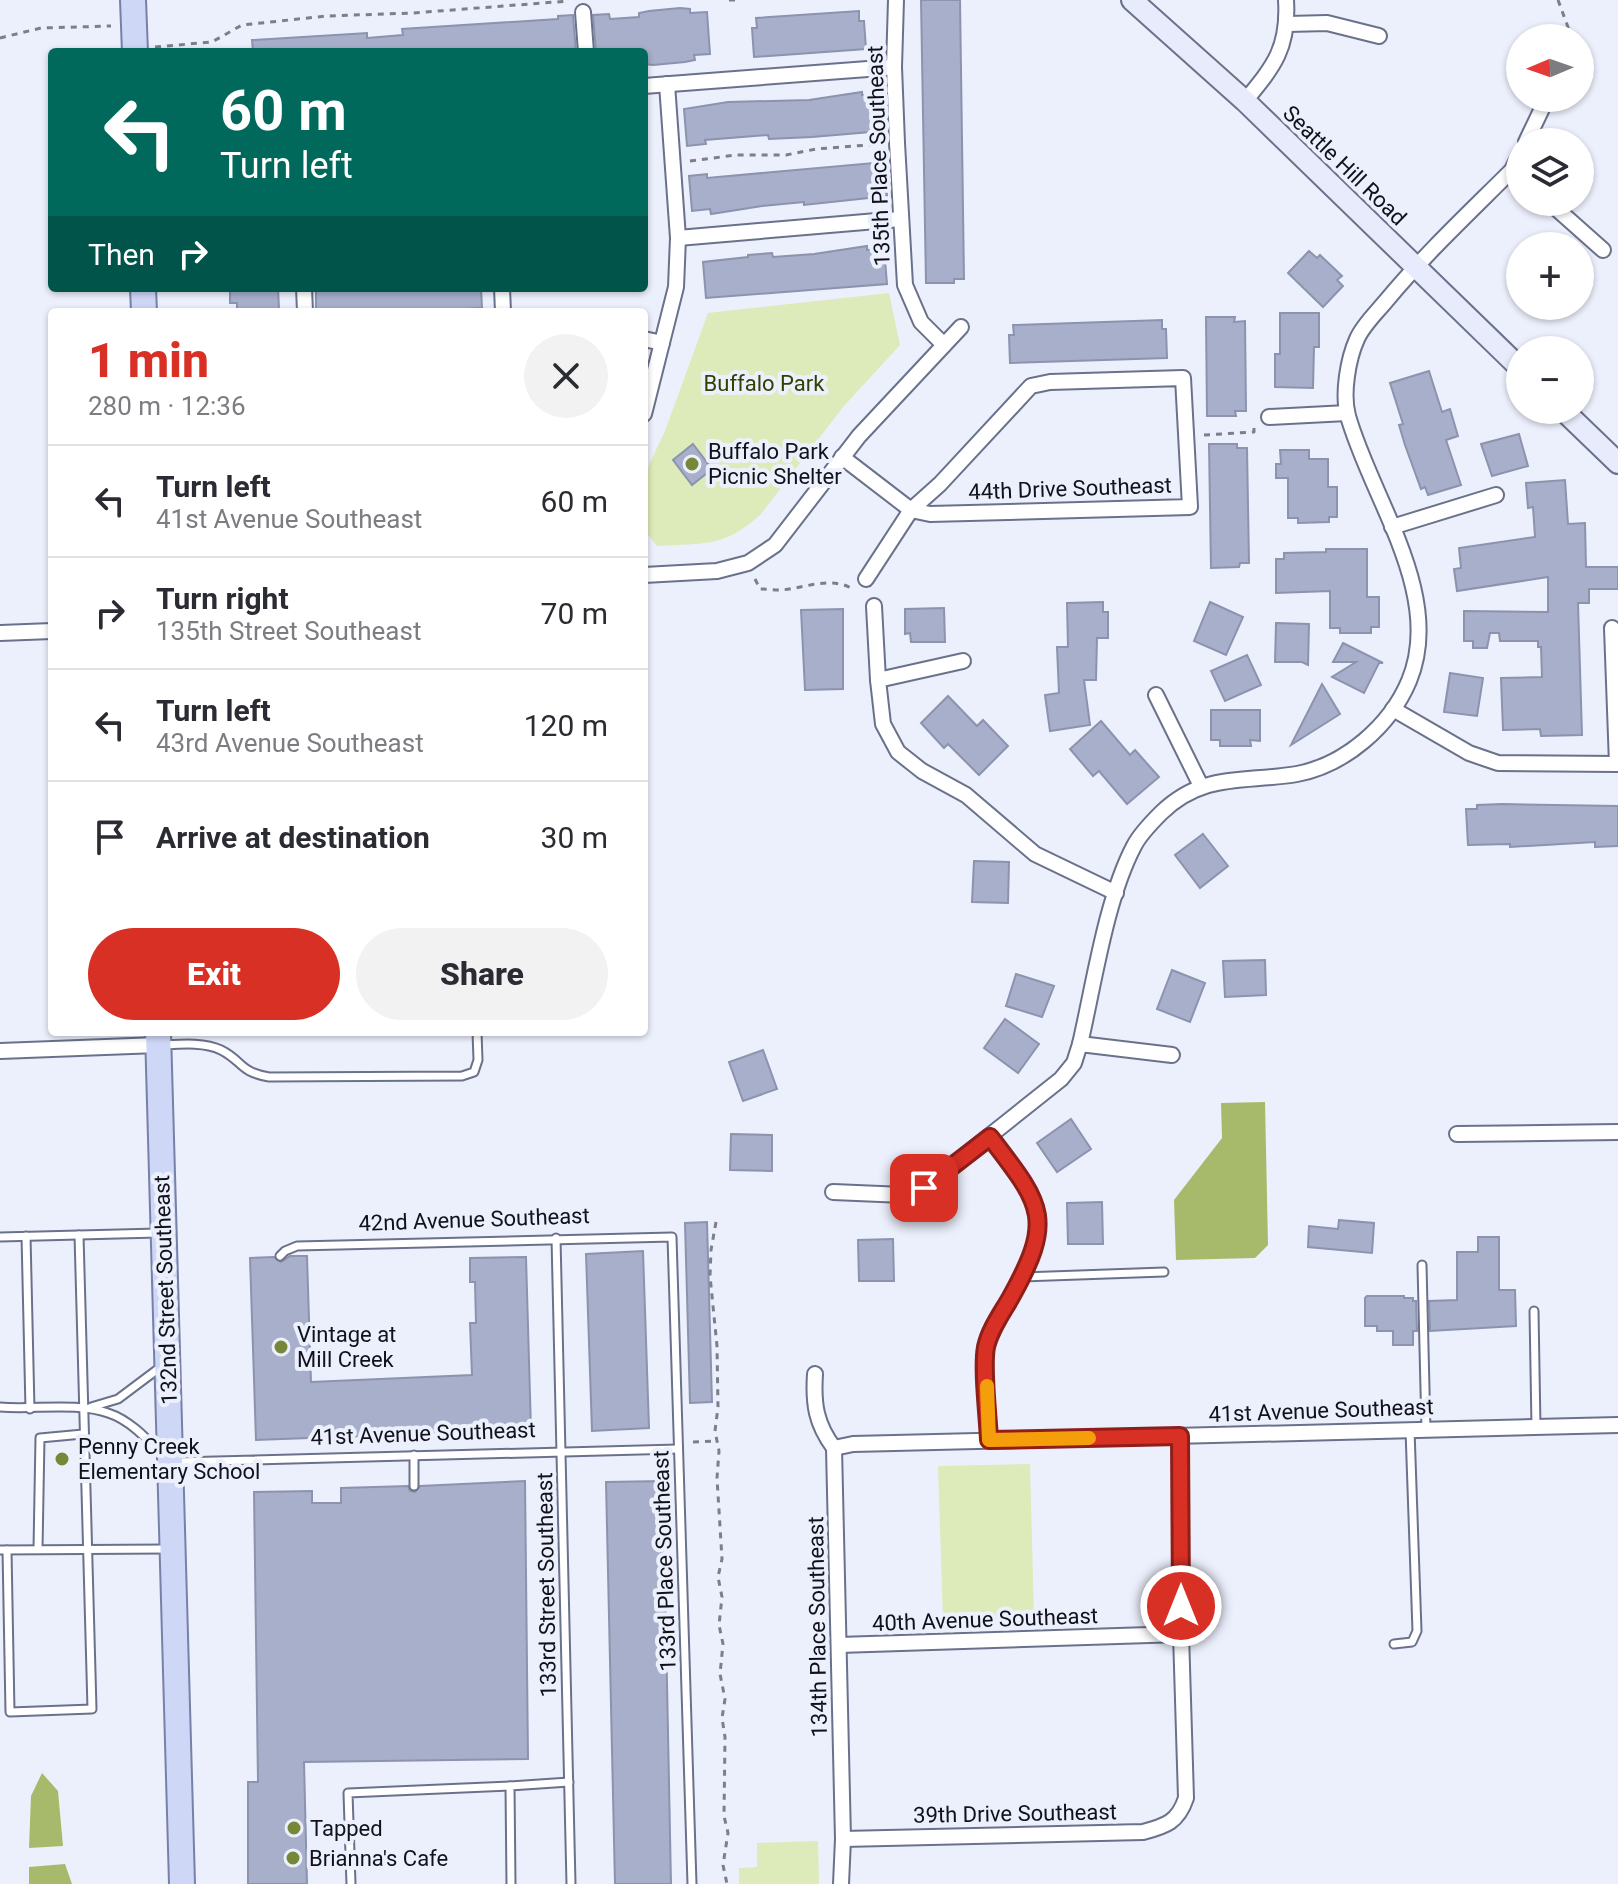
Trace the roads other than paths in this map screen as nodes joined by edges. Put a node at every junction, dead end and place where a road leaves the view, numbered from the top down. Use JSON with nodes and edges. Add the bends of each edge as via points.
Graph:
{"nodes":[{"id":1,"x":133,"y":0,"type":"edge"},
{"id":2,"x":896,"y":0,"type":"edge"},
{"id":3,"x":1132,"y":0,"type":"edge"},
{"id":4,"x":1286,"y":0,"type":"edge"},
{"id":5,"x":580,"y":6,"type":"edge"},
{"id":6,"x":1288,"y":24,"type":"junction"},
{"id":7,"x":1379,"y":36,"type":"dead end"},
{"id":8,"x":135,"y":42,"type":"edge"},
{"id":9,"x":585,"y":48,"type":"edge"},
{"id":10,"x":894,"y":67,"type":"junction"},
{"id":11,"x":667,"y":84,"type":"junction"},
{"id":12,"x":648,"y":86,"type":"edge"},
{"id":13,"x":1245,"y":101,"type":"junction"},
{"id":14,"x":1506,"y":182,"type":"edge"},
{"id":15,"x":1565,"y":216,"type":"edge"},
{"id":16,"x":900,"y":219,"type":"junction"},
{"id":17,"x":678,"y":238,"type":"junction"},
{"id":18,"x":1603,"y":250,"type":"dead end"},
{"id":19,"x":1415,"y":266,"type":"junction"},
{"id":20,"x":961,"y":327,"type":"dead end"},
{"id":21,"x":648,"y":340,"type":"edge"},
{"id":22,"x":662,"y":343,"type":"junction"},
{"id":23,"x":944,"y":345,"type":"junction"},
{"id":24,"x":1506,"y":354,"type":"edge"},
{"id":25,"x":648,"y":398,"type":"edge"},
{"id":26,"x":1347,"y":413,"type":"junction"},
{"id":27,"x":1262,"y":418,"type":"road end"},
{"id":28,"x":1578,"y":424,"type":"edge"},
{"id":29,"x":842,"y":457,"type":"junction"},
{"id":30,"x":1618,"y":463,"type":"edge"},
{"id":31,"x":1496,"y":495,"type":"dead end"},
{"id":32,"x":911,"y":510,"type":"junction"},
{"id":33,"x":1392,"y":527,"type":"junction"},
{"id":34,"x":648,"y":575,"type":"edge"},
{"id":35,"x":864,"y":583,"type":"road end"},
{"id":36,"x":874,"y":606,"type":"dead end"},
{"id":37,"x":1612,"y":628,"type":"dead end"},
{"id":38,"x":48,"y":631,"type":"edge"},
{"id":39,"x":0,"y":633,"type":"edge"},
{"id":40,"x":963,"y":661,"type":"dead end"},
{"id":41,"x":878,"y":680,"type":"junction"},
{"id":42,"x":1156,"y":695,"type":"dead end"},
{"id":43,"x":1393,"y":709,"type":"junction"},
{"id":44,"x":1618,"y":764,"type":"edge"},
{"id":45,"x":1201,"y":786,"type":"junction"},
{"id":46,"x":1116,"y":893,"type":"junction"},
{"id":47,"x":477,"y":1036,"type":"edge"},
{"id":48,"x":158,"y":1038,"type":"edge"},
{"id":49,"x":1080,"y":1044,"type":"junction"},
{"id":50,"x":0,"y":1051,"type":"edge"},
{"id":51,"x":1172,"y":1055,"type":"dead end"},
{"id":52,"x":1618,"y":1132,"type":"edge"},
{"id":53,"x":1457,"y":1134,"type":"dead end"},
{"id":54,"x":990,"y":1137,"type":"junction"},
{"id":55,"x":833,"y":1192,"type":"dead end"},
{"id":56,"x":162,"y":1232,"type":"junction"},
{"id":57,"x":79,"y":1235,"type":"junction"},
{"id":58,"x":26,"y":1236,"type":"junction"},
{"id":59,"x":0,"y":1237,"type":"edge"},
{"id":60,"x":672,"y":1237,"type":"joint"},
{"id":61,"x":556,"y":1238,"type":"junction"},
{"id":62,"x":280,"y":1256,"type":"dead end"},
{"id":63,"x":1422,"y":1265,"type":"dead end"},
{"id":64,"x":1164,"y":1272,"type":"dead end"},
{"id":65,"x":1022,"y":1277,"type":"junction"},
{"id":66,"x":1534,"y":1311,"type":"dead end"},
{"id":67,"x":167,"y":1363,"type":"junction"},
{"id":68,"x":815,"y":1374,"type":"dead end"},
{"id":69,"x":0,"y":1407,"type":"edge"},
{"id":70,"x":30,"y":1409,"type":"junction"},
{"id":71,"x":83,"y":1409,"type":"junction"},
{"id":72,"x":1618,"y":1425,"type":"edge"},
{"id":73,"x":1536,"y":1427,"type":"junction"},
{"id":74,"x":1410,"y":1430,"type":"junction"},
{"id":75,"x":1426,"y":1430,"type":"junction"},
{"id":76,"x":83,"y":1434,"type":"junction"},
{"id":77,"x":1180,"y":1436,"type":"junction"},
{"id":78,"x":989,"y":1440,"type":"junction"},
{"id":79,"x":834,"y":1448,"type":"junction"},
{"id":80,"x":678,"y":1449,"type":"junction"},
{"id":81,"x":561,"y":1451,"type":"junction"},
{"id":82,"x":414,"y":1455,"type":"junction"},
{"id":83,"x":169,"y":1462,"type":"junction"},
{"id":84,"x":414,"y":1486,"type":"dead end"},
{"id":85,"x":38,"y":1549,"type":"junction"},
{"id":86,"x":89,"y":1549,"type":"junction"},
{"id":87,"x":171,"y":1549,"type":"junction"},
{"id":88,"x":4,"y":1550,"type":"edge"},
{"id":89,"x":1181,"y":1634,"type":"junction"},
{"id":90,"x":1394,"y":1644,"type":"dead end"},
{"id":91,"x":839,"y":1645,"type":"junction"},
{"id":92,"x":569,"y":1782,"type":"junction"},
{"id":93,"x":510,"y":1786,"type":"junction"},
{"id":94,"x":843,"y":1839,"type":"junction"},
{"id":95,"x":182,"y":1884,"type":"edge"},
{"id":96,"x":351,"y":1884,"type":"edge"},
{"id":97,"x":511,"y":1884,"type":"edge"},
{"id":98,"x":571,"y":1884,"type":"edge"},
{"id":99,"x":692,"y":1884,"type":"edge"},
{"id":100,"x":841,"y":1884,"type":"edge"}],
"edges":[{"from":1,"to":8,"type":"main road"},
{"from":2,"to":10,"type":"street","name":"135th Place Southeast"},
{"from":3,"to":13,"type":"main road","name":"Seattle Hill Road"},
{"from":4,"to":6,"type":"street"},
{"from":5,"to":9,"type":"street"},
{"from":6,"to":7,"type":"street","via":[[1327,23]]},
{"from":6,"to":13,"type":"street","via":[[1276,63]]},
{"from":10,"to":11,"type":"street"},
{"from":10,"to":16,"type":"street","name":"135th Place Southeast"},
{"from":11,"to":12,"type":"street"},
{"from":11,"to":17,"type":"street"},
{"from":13,"to":19,"type":"main road","name":"Seattle Hill Road"},
{"from":14,"to":19,"type":"street"},
{"from":15,"to":18,"type":"street"},
{"from":16,"to":17,"type":"street"},
{"from":16,"to":23,"type":"street","name":"135th Place Southeast","via":[[905,285],[921,322]]},
{"from":17,"to":22,"type":"street","via":[[676,287]]},
{"from":19,"to":24,"type":"main road","name":"Seattle Hill Road"},
{"from":19,"to":26,"type":"street","via":[[1358,336],[1347,382]]},
{"from":20,"to":23,"type":"street"},
{"from":21,"to":22,"type":"street"},
{"from":22,"to":25,"type":"street"},
{"from":23,"to":29,"type":"street"},
{"from":26,"to":27,"type":"street"},
{"from":26,"to":33,"type":"street"},
{"from":28,"to":30,"type":"main road"},
{"from":29,"to":32,"type":"street"},
{"from":29,"to":34,"type":"street","via":[[775,545],[748,563],[717,571]]},
{"from":31,"to":33,"type":"street"},
{"from":32,"to":32,"type":"street","name":"44th Drive Southeast","via":[[1031,386],[1183,378],[1190,507],[930,514]]},
{"from":32,"to":35,"type":"street"},
{"from":33,"to":43,"type":"street","via":[[1411,583],[1420,638],[1408,683]]},
{"from":36,"to":41,"type":"street"},
{"from":37,"to":44,"type":"street"},
{"from":38,"to":39,"type":"street"},
{"from":40,"to":41,"type":"street"},
{"from":41,"to":46,"type":"street","via":[[883,724],[898,752],[966,795],[1035,854]]},
{"from":42,"to":45,"type":"street"},
{"from":43,"to":44,"type":"street","via":[[1469,753],[1498,763]]},
{"from":43,"to":45,"type":"street","via":[[1369,737],[1326,766]]},
{"from":45,"to":46,"type":"street","via":[[1176,799],[1135,844]]},
{"from":46,"to":49,"type":"street"},
{"from":47,"to":48,"type":"lane","via":[[474,1072],[462,1076],[269,1077],[244,1070],[219,1049]]},
{"from":48,"to":50,"type":"street"},
{"from":48,"to":56,"type":"main road","name":"132nd Street Southeast"},
{"from":49,"to":51,"type":"street"},
{"from":49,"to":54,"type":"street","via":[[1061,1079]]},
{"from":52,"to":53,"type":"street"},
{"from":54,"to":55,"type":"street","via":[[924,1188],[904,1195]]},
{"from":54,"to":65,"type":"street","via":[[1026,1184],[1038,1218],[1040,1233]]},
{"from":56,"to":57,"type":"lane"},
{"from":56,"to":67,"type":"main road","name":"132nd Street Southeast"},
{"from":57,"to":58,"type":"lane"},
{"from":57,"to":71,"type":"lane"},
{"from":58,"to":59,"type":"lane"},
{"from":58,"to":70,"type":"lane"},
{"from":60,"to":61,"type":"lane","name":"42nd Avenue Southeast"},
{"from":60,"to":80,"type":"lane","name":"133rd Place Southeast"},
{"from":61,"to":62,"type":"lane","name":"42nd Avenue Southeast","via":[[297,1246]]},
{"from":61,"to":81,"type":"lane","name":"133rd Street Southeast"},
{"from":63,"to":75,"type":"lane"},
{"from":64,"to":65,"type":"lane"},
{"from":65,"to":78,"type":"street","via":[[985,1349]]},
{"from":66,"to":73,"type":"lane"},
{"from":67,"to":71,"type":"lane","via":[[118,1399]]},
{"from":67,"to":83,"type":"main road","name":"132nd Street Southeast"},
{"from":68,"to":79,"type":"street","name":"134th Place Southeast","via":[[813,1401],[820,1430]]},
{"from":69,"to":70,"type":"lane"},
{"from":70,"to":71,"type":"lane"},
{"from":71,"to":76,"type":"lane"},
{"from":71,"to":83,"type":"lane","via":[[131,1425]]},
{"from":72,"to":73,"type":"street","name":"41st Avenue Southeast"},
{"from":73,"to":75,"type":"street","name":"41st Avenue Southeast"},
{"from":74,"to":75,"type":"street","name":"41st Avenue Southeast"},
{"from":74,"to":77,"type":"street","name":"41st Avenue Southeast"},
{"from":74,"to":90,"type":"lane","via":[[1417,1631],[1412,1642]]},
{"from":76,"to":85,"type":"lane","via":[[40,1438]]},
{"from":76,"to":86,"type":"lane"},
{"from":77,"to":78,"type":"street","name":"41st Avenue Southeast"},
{"from":77,"to":89,"type":"street"},
{"from":78,"to":79,"type":"street","name":"41st Avenue Southeast"},
{"from":79,"to":91,"type":"street","name":"134th Place Southeast"},
{"from":80,"to":81,"type":"lane","name":"41st Avenue Southeast"},
{"from":80,"to":99,"type":"lane","name":"133rd Place Southeast"},
{"from":81,"to":82,"type":"lane","name":"41st Avenue Southeast"},
{"from":81,"to":92,"type":"lane","name":"133rd Street Southeast"},
{"from":82,"to":83,"type":"lane","name":"41st Avenue Southeast"},
{"from":82,"to":84,"type":"lane"},
{"from":83,"to":87,"type":"main road","name":"132nd Street Southeast"},
{"from":85,"to":86,"type":"lane"},
{"from":85,"to":88,"type":"lane"},
{"from":86,"to":87,"type":"lane"},
{"from":86,"to":88,"type":"lane","via":[[92,1709],[10,1712]]},
{"from":87,"to":95,"type":"main road","name":"132nd Street Southeast"},
{"from":89,"to":91,"type":"street","name":"40th Avenue Southeast"},
{"from":89,"to":94,"type":"street","name":"39th Drive Southeast","via":[[1186,1798],[1171,1824],[1143,1832]]},
{"from":91,"to":94,"type":"street","name":"134th Place Southeast"},
{"from":92,"to":93,"type":"lane"},
{"from":92,"to":98,"type":"lane","name":"133rd Street Southeast"},
{"from":93,"to":96,"type":"lane","via":[[348,1793]]},
{"from":93,"to":97,"type":"lane"},
{"from":94,"to":100,"type":"street","name":"134th Place Southeast"}]}
